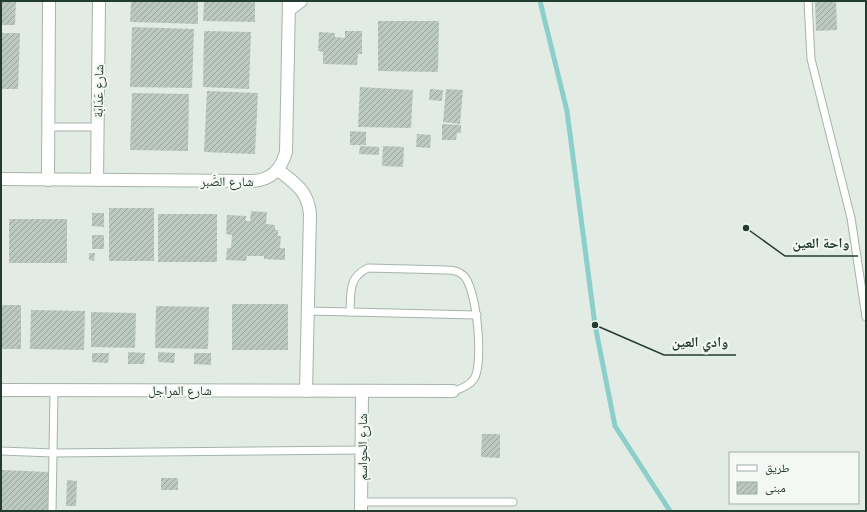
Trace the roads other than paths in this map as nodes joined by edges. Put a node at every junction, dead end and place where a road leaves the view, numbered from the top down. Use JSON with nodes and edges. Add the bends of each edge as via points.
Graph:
{"nodes":[{"id":1,"x":49,"y":1,"type":"edge"},
{"id":2,"x":99,"y":1,"type":"edge"},
{"id":3,"x":301,"y":1,"type":"edge"},
{"id":4,"x":808,"y":1,"type":"edge"},
{"id":5,"x":289,"y":6,"type":"edge"},
{"id":6,"x":48,"y":127,"type":"junction"},
{"id":7,"x":98,"y":127,"type":"junction"},
{"id":8,"x":278,"y":170,"type":"junction"},
{"id":9,"x":1,"y":179,"type":"edge"},
{"id":10,"x":48,"y":180,"type":"junction"},
{"id":11,"x":97,"y":180,"type":"junction"},
{"id":12,"x":308,"y":311,"type":"junction"},
{"id":13,"x":350,"y":312,"type":"junction"},
{"id":14,"x":477,"y":315,"type":"junction"},
{"id":15,"x":866,"y":317,"type":"edge"},
{"id":16,"x":1,"y":390,"type":"edge"},
{"id":17,"x":54,"y":390,"type":"junction"},
{"id":18,"x":306,"y":391,"type":"junction"},
{"id":19,"x":362,"y":391,"type":"junction"},
{"id":20,"x":453,"y":391,"type":"joint"},
{"id":21,"x":362,"y":450,"type":"junction"},
{"id":22,"x":1,"y":451,"type":"edge"},
{"id":23,"x":53,"y":453,"type":"junction"},
{"id":24,"x":513,"y":502,"type":"dead end"},
{"id":25,"x":361,"y":506,"type":"edge"},
{"id":26,"x":52,"y":511,"type":"edge"}],
"edges":[{"from":1,"to":6,"type":"street"},
{"from":2,"to":7,"type":"street","name":"شارع عَدَابَة"},
{"from":3,"to":5,"type":"street"},
{"from":4,"to":15,"type":"lane","via":[[811,59],[851,218]]},
{"from":5,"to":8,"type":"street","via":[[286,152]]},
{"from":6,"to":7,"type":"lane"},
{"from":6,"to":10,"type":"street"},
{"from":7,"to":11,"type":"street","name":"شارع عَدَابَة"},
{"from":8,"to":11,"type":"street","name":"شارع الصَّبر","via":[[266,179],[252,181]]},
{"from":8,"to":12,"type":"street","via":[[299,187],[307,197],[309,205]]},
{"from":9,"to":10,"type":"street","name":"شارع الصَّبر"},
{"from":10,"to":11,"type":"street","name":"شارع الصَّبر"},
{"from":12,"to":13,"type":"lane"},
{"from":12,"to":18,"type":"street"},
{"from":13,"to":14,"type":"lane"},
{"from":13,"to":14,"type":"lane","via":[[354,280],[362,271],[375,268],[447,270],[460,273],[467,280]]},
{"from":14,"to":20,"type":"lane","via":[[477,373],[465,387]]},
{"from":16,"to":17,"type":"street","name":"شارع المراجل"},
{"from":17,"to":18,"type":"street","name":"شارع المراجل"},
{"from":17,"to":23,"type":"lane"},
{"from":18,"to":19,"type":"street","name":"شارع المراجل"},
{"from":19,"to":20,"type":"street","name":"شارع المراجل"},
{"from":19,"to":21,"type":"street","name":"شارع الحواسم"},
{"from":21,"to":23,"type":"lane"},
{"from":21,"to":25,"type":"street","name":"شارع الحواسم"},
{"from":22,"to":23,"type":"lane"},
{"from":23,"to":26,"type":"lane"},
{"from":24,"to":25,"type":"lane","name":"شارع الحواسم"}]}
